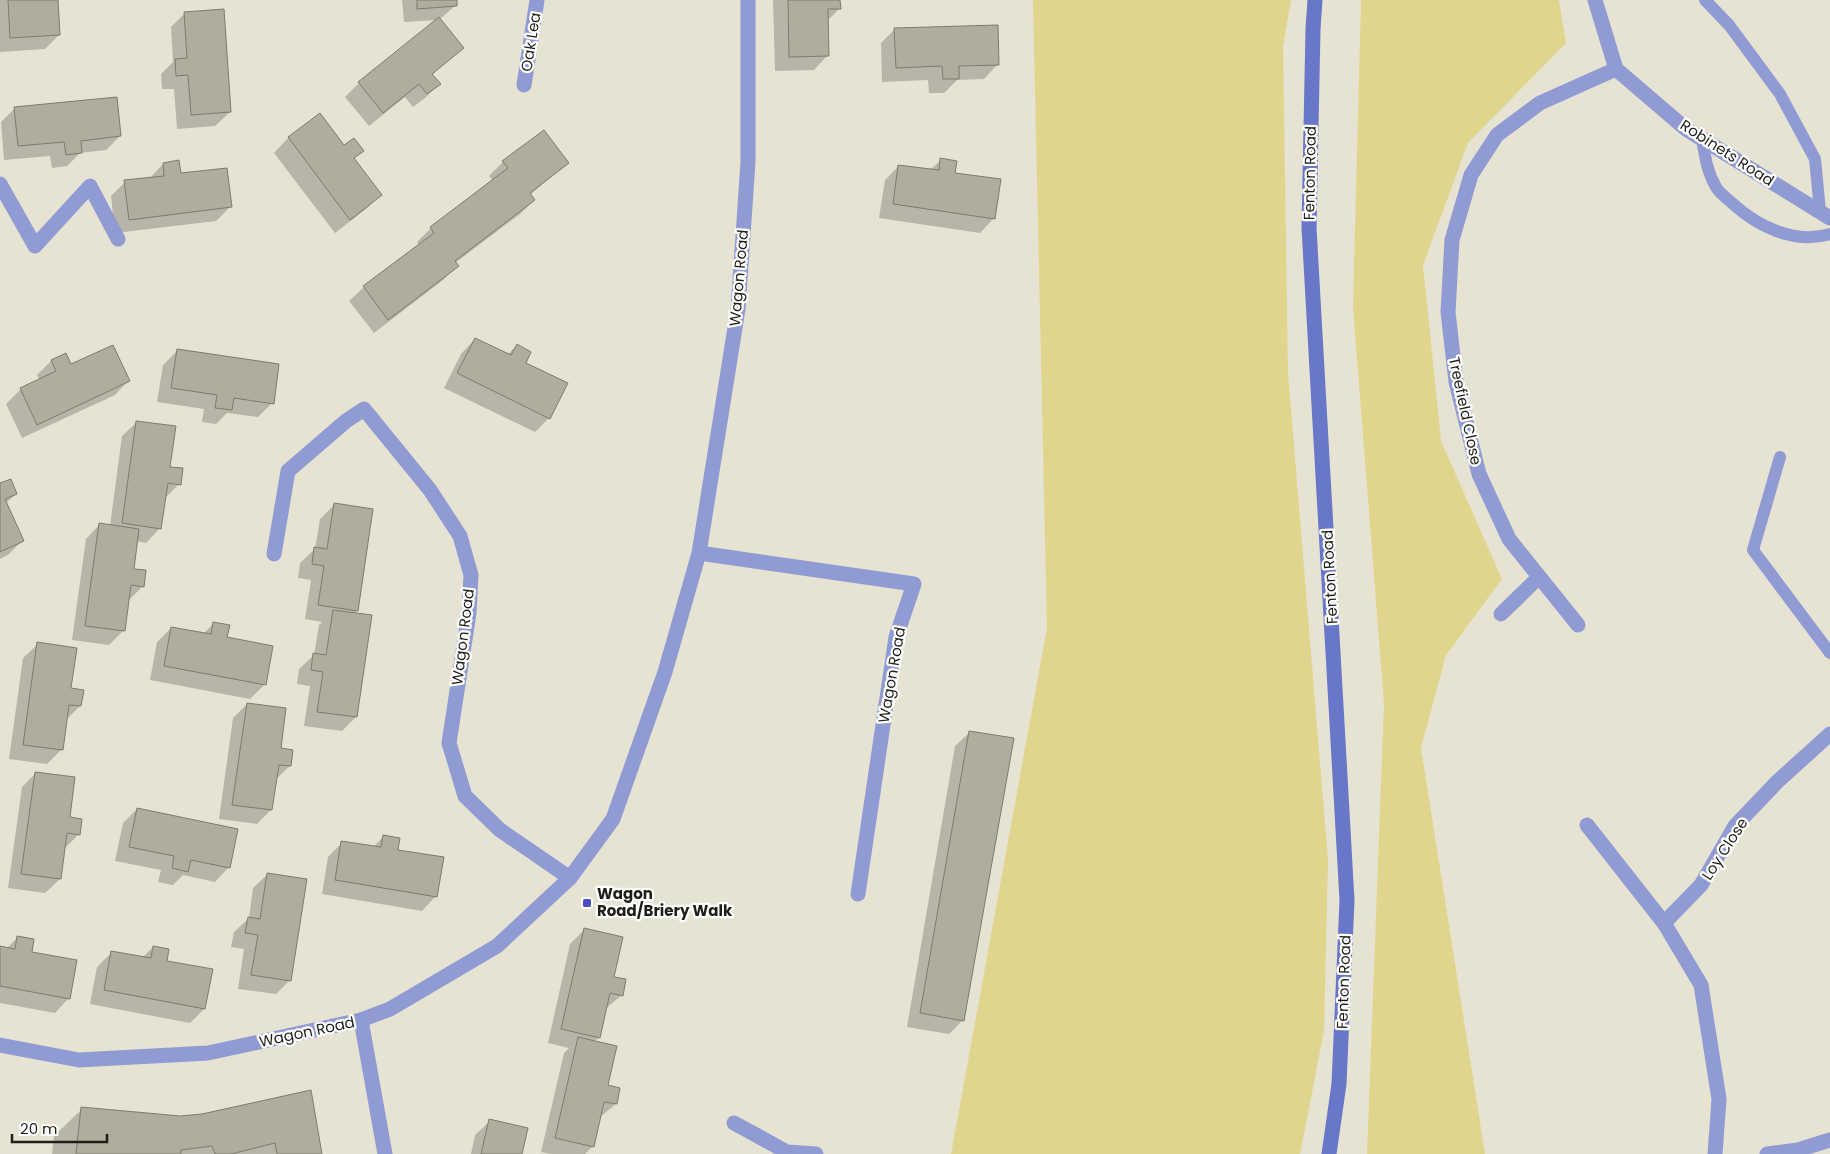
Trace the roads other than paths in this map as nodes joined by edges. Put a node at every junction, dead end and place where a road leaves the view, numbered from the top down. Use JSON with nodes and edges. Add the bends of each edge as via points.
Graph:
{"nodes":[{"id":1,"x":538,"y":0,"type":"edge"},
{"id":2,"x":748,"y":0,"type":"edge"},
{"id":3,"x":1315,"y":0,"type":"edge"},
{"id":4,"x":1595,"y":0,"type":"edge"},
{"id":5,"x":1706,"y":0,"type":"edge"},
{"id":6,"x":1616,"y":69,"type":"junction"},
{"id":7,"x":524,"y":85,"type":"dead end"},
{"id":8,"x":1702,"y":139,"type":"junction"},
{"id":9,"x":0,"y":184,"type":"edge"},
{"id":10,"x":1825,"y":215,"type":"edge"},
{"id":11,"x":1830,"y":234,"type":"edge"},
{"id":12,"x":118,"y":239,"type":"dead end"},
{"id":13,"x":1780,"y":457,"type":"dead end"},
{"id":14,"x":699,"y":553,"type":"junction"},
{"id":15,"x":274,"y":554,"type":"dead end"},
{"id":16,"x":1539,"y":577,"type":"junction"},
{"id":17,"x":1501,"y":614,"type":"dead end"},
{"id":18,"x":1578,"y":626,"type":"dead end"},
{"id":19,"x":1830,"y":653,"type":"edge"},
{"id":20,"x":1829,"y":737,"type":"edge"},
{"id":21,"x":1586,"y":825,"type":"dead end"},
{"id":22,"x":570,"y":878,"type":"junction"},
{"id":23,"x":858,"y":894,"type":"dead end"},
{"id":24,"x":1664,"y":923,"type":"junction"},
{"id":25,"x":361,"y":1020,"type":"junction"},
{"id":26,"x":0,"y":1045,"type":"edge"},
{"id":27,"x":734,"y":1123,"type":"dead end"},
{"id":28,"x":1830,"y":1140,"type":"edge"},
{"id":29,"x":787,"y":1153,"type":"edge"},
{"id":30,"x":386,"y":1154,"type":"edge"},
{"id":31,"x":816,"y":1154,"type":"edge"},
{"id":32,"x":1329,"y":1154,"type":"edge"},
{"id":33,"x":1715,"y":1154,"type":"edge"},
{"id":34,"x":1767,"y":1154,"type":"edge"}],
"edges":[{"from":1,"to":7,"type":"street","name":"Oak Lea"},
{"from":2,"to":14,"type":"street","name":"Wagon Road","via":[[748,162],[738,310]]},
{"from":3,"to":32,"type":"street","name":"Fenton Road","via":[[1309,228],[1347,900],[1339,1084]]},
{"from":4,"to":6,"type":"street"},
{"from":5,"to":10,"type":"lane","via":[[1729,25],[1780,94],[1815,159]]},
{"from":6,"to":8,"type":"street","name":"Robinets Road"},
{"from":6,"to":16,"type":"street","name":"Treefield Close","via":[[1540,103],[1497,135],[1471,175],[1452,240],[1448,312],[1456,382],[1479,474],[1508,539]]},
{"from":8,"to":10,"type":"street","name":"Robinets Road"},
{"from":8,"to":11,"type":"lane","via":[[1706,166],[1716,189],[1749,218],[1790,236]]},
{"from":9,"to":12,"type":"street","via":[[35,246],[90,186]]},
{"from":13,"to":19,"type":"lane","via":[[1753,550]]},
{"from":14,"to":22,"type":"street","name":"Wagon Road","via":[[664,672],[613,819]]},
{"from":14,"to":23,"type":"street","name":"Wagon Road","via":[[914,584],[896,637]]},
{"from":15,"to":22,"type":"street","name":"Wagon Road","via":[[288,471],[364,409],[440,505],[460,536],[471,575],[469,613],[449,743],[465,796],[500,830]]},
{"from":16,"to":17,"type":"street"},
{"from":16,"to":18,"type":"street","name":"Treefield Close"},
{"from":20,"to":24,"type":"street","name":"Loy Close","via":[[1778,781],[1736,826],[1701,885]]},
{"from":21,"to":24,"type":"street"},
{"from":22,"to":25,"type":"street","name":"Wagon Road","via":[[498,946],[390,1009]]},
{"from":24,"to":33,"type":"street","via":[[1701,985],[1720,1099]]},
{"from":25,"to":26,"type":"street","name":"Wagon Road","via":[[208,1053],[80,1060]]},
{"from":25,"to":30,"type":"street"},
{"from":27,"to":29,"type":"street"},
{"from":28,"to":34,"type":"street","via":[[1798,1150]]},
{"from":29,"to":31,"type":"street"}]}
